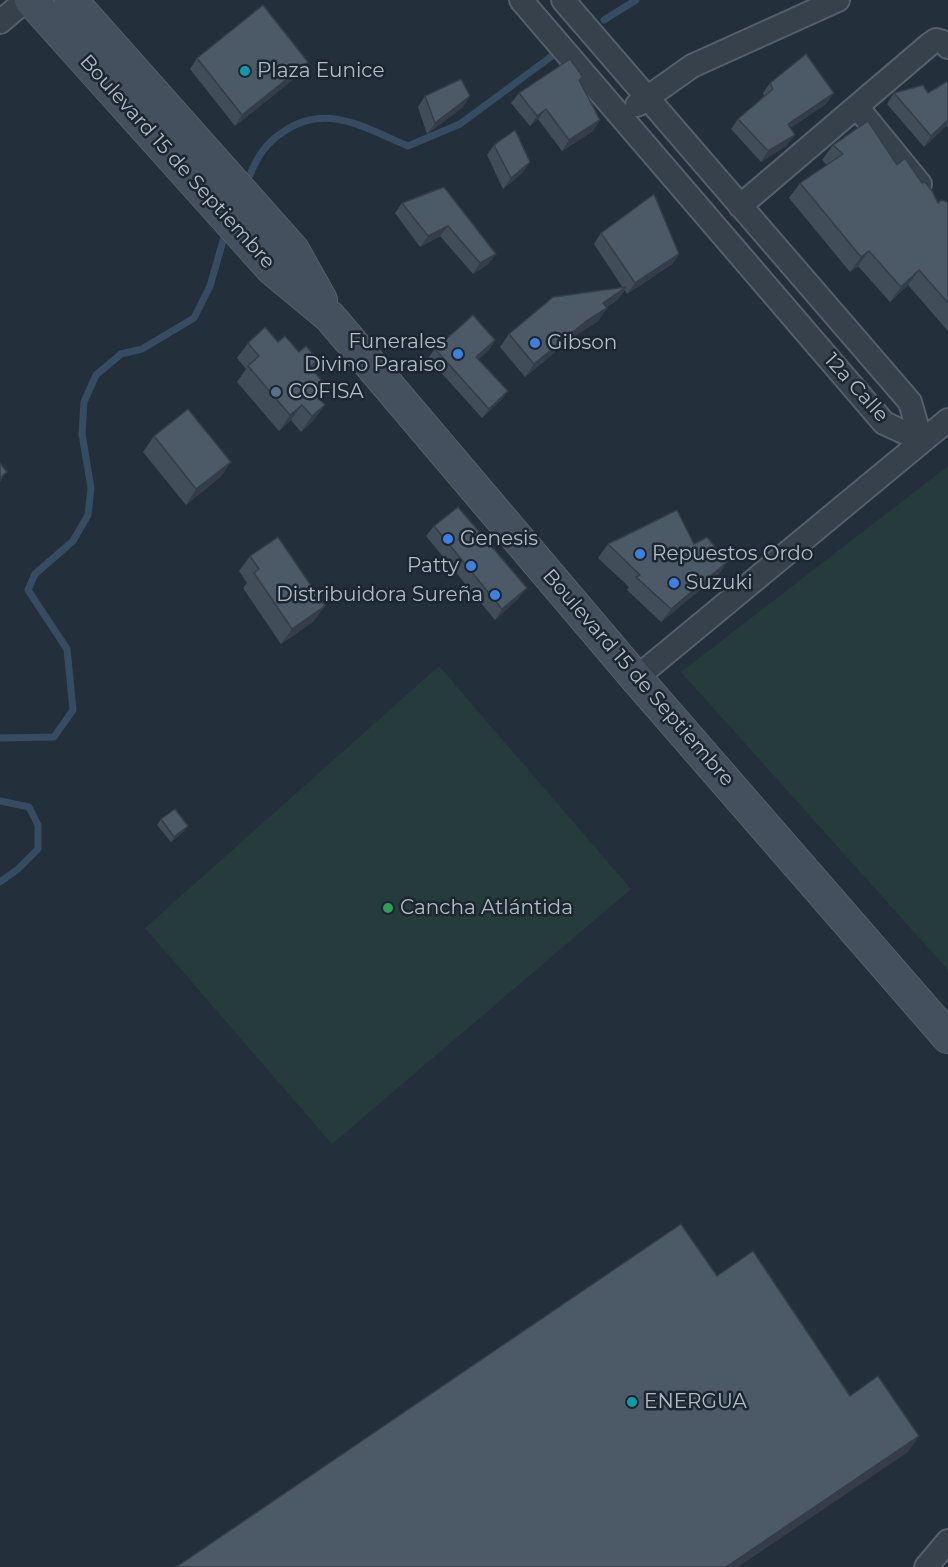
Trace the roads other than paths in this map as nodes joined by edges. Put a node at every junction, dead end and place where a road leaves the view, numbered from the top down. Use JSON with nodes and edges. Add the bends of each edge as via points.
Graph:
{"nodes":[{"id":1,"x":26,"y":0,"type":"edge"},
{"id":2,"x":31,"y":0,"type":"edge"},
{"id":3,"x":71,"y":0,"type":"edge"},
{"id":4,"x":521,"y":0,"type":"edge"},
{"id":5,"x":563,"y":0,"type":"edge"},
{"id":6,"x":838,"y":0,"type":"edge"},
{"id":7,"x":0,"y":22,"type":"edge"},
{"id":8,"x":948,"y":47,"type":"edge"},
{"id":9,"x":647,"y":98,"type":"junction"},
{"id":10,"x":857,"y":107,"type":"junction"},
{"id":11,"x":621,"y":117,"type":"junction"},
{"id":12,"x":937,"y":204,"type":"edge"},
{"id":13,"x":740,"y":206,"type":"junction"},
{"id":14,"x":283,"y":260,"type":"junction"},
{"id":15,"x":948,"y":420,"type":"edge"},
{"id":16,"x":921,"y":440,"type":"junction"},
{"id":17,"x":636,"y":678,"type":"junction"},
{"id":18,"x":948,"y":1037,"type":"edge"},
{"id":19,"x":948,"y":1541,"type":"edge"},
{"id":20,"x":926,"y":1567,"type":"edge"}],
"edges":[{"from":1,"to":7,"type":"street"},
{"from":2,"to":14,"type":"street","name":"Boulevard 15 de Septiembre"},
{"from":3,"to":14,"type":"street","name":"Boulevard 15 de Septiembre"},
{"from":4,"to":11,"type":"street","name":"12a Calle"},
{"from":5,"to":9,"type":"street","name":"12a Calle"},
{"from":6,"to":9,"type":"street","via":[[692,66]]},
{"from":8,"to":10,"type":"street","via":[[936,40]]},
{"from":9,"to":11,"type":"street"},
{"from":9,"to":13,"type":"street","name":"12a Calle"},
{"from":10,"to":12,"type":"street"},
{"from":10,"to":13,"type":"street"},
{"from":11,"to":16,"type":"street","name":"12a Calle","via":[[884,423]]},
{"from":13,"to":16,"type":"street","name":"12a Calle","via":[[910,402]]},
{"from":14,"to":17,"type":"street","name":"Boulevard 15 de Septiembre"},
{"from":15,"to":16,"type":"street"},
{"from":16,"to":17,"type":"street"},
{"from":17,"to":18,"type":"street","name":"Boulevard 15 de Septiembre"},
{"from":19,"to":20,"type":"street"}]}
